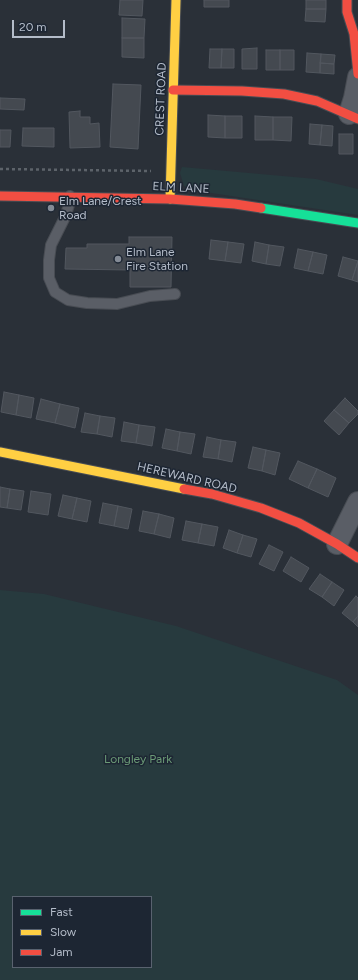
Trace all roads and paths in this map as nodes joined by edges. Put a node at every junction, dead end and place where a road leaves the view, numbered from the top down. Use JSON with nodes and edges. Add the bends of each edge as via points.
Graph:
{"nodes":[{"id":1,"x":176,"y":0,"type":"edge"},
{"id":2,"x":347,"y":0,"type":"edge"},
{"id":3,"x":358,"y":76,"type":"edge"},
{"id":4,"x":173,"y":90,"type":"junction"},
{"id":5,"x":353,"y":116,"type":"edge"},
{"id":6,"x":0,"y":169,"type":"edge"},
{"id":7,"x":171,"y":171,"type":"junction"},
{"id":8,"x":0,"y":196,"type":"edge"},
{"id":9,"x":70,"y":196,"type":"junction"},
{"id":10,"x":170,"y":199,"type":"junction"},
{"id":11,"x":358,"y":224,"type":"edge"},
{"id":12,"x":175,"y":294,"type":"dead end"},
{"id":13,"x":0,"y":452,"type":"edge"},
{"id":14,"x":358,"y":502,"type":"edge"},
{"id":15,"x":336,"y":544,"type":"junction"},
{"id":16,"x":358,"y":558,"type":"edge"}],
"edges":[{"from":1,"to":4,"type":"street","name":"CREST ROAD"},
{"from":2,"to":3,"type":"street","via":[[347,12],[357,54]]},
{"from":3,"to":5,"type":"street"},
{"from":4,"to":5,"type":"street","via":[[284,94],[317,101]]},
{"from":4,"to":7,"type":"street","name":"CREST ROAD"},
{"from":6,"to":7,"type":"path"},
{"from":7,"to":10,"type":"street","name":"CREST ROAD"},
{"from":8,"to":9,"type":"street","name":"ELM LANE"},
{"from":9,"to":10,"type":"street","name":"ELM LANE"},
{"from":9,"to":12,"type":"lane","via":[[65,216],[51,245],[49,278],[56,292],[68,300],[117,304],[150,296]]},
{"from":10,"to":11,"type":"street","name":"ELM LANE","via":[[235,204]]},
{"from":13,"to":15,"type":"street","name":"HEREWARD ROAD","via":[[212,494],[261,508],[298,523]]},
{"from":14,"to":15,"type":"street"},
{"from":15,"to":16,"type":"street","name":"HEREWARD ROAD"}]}
